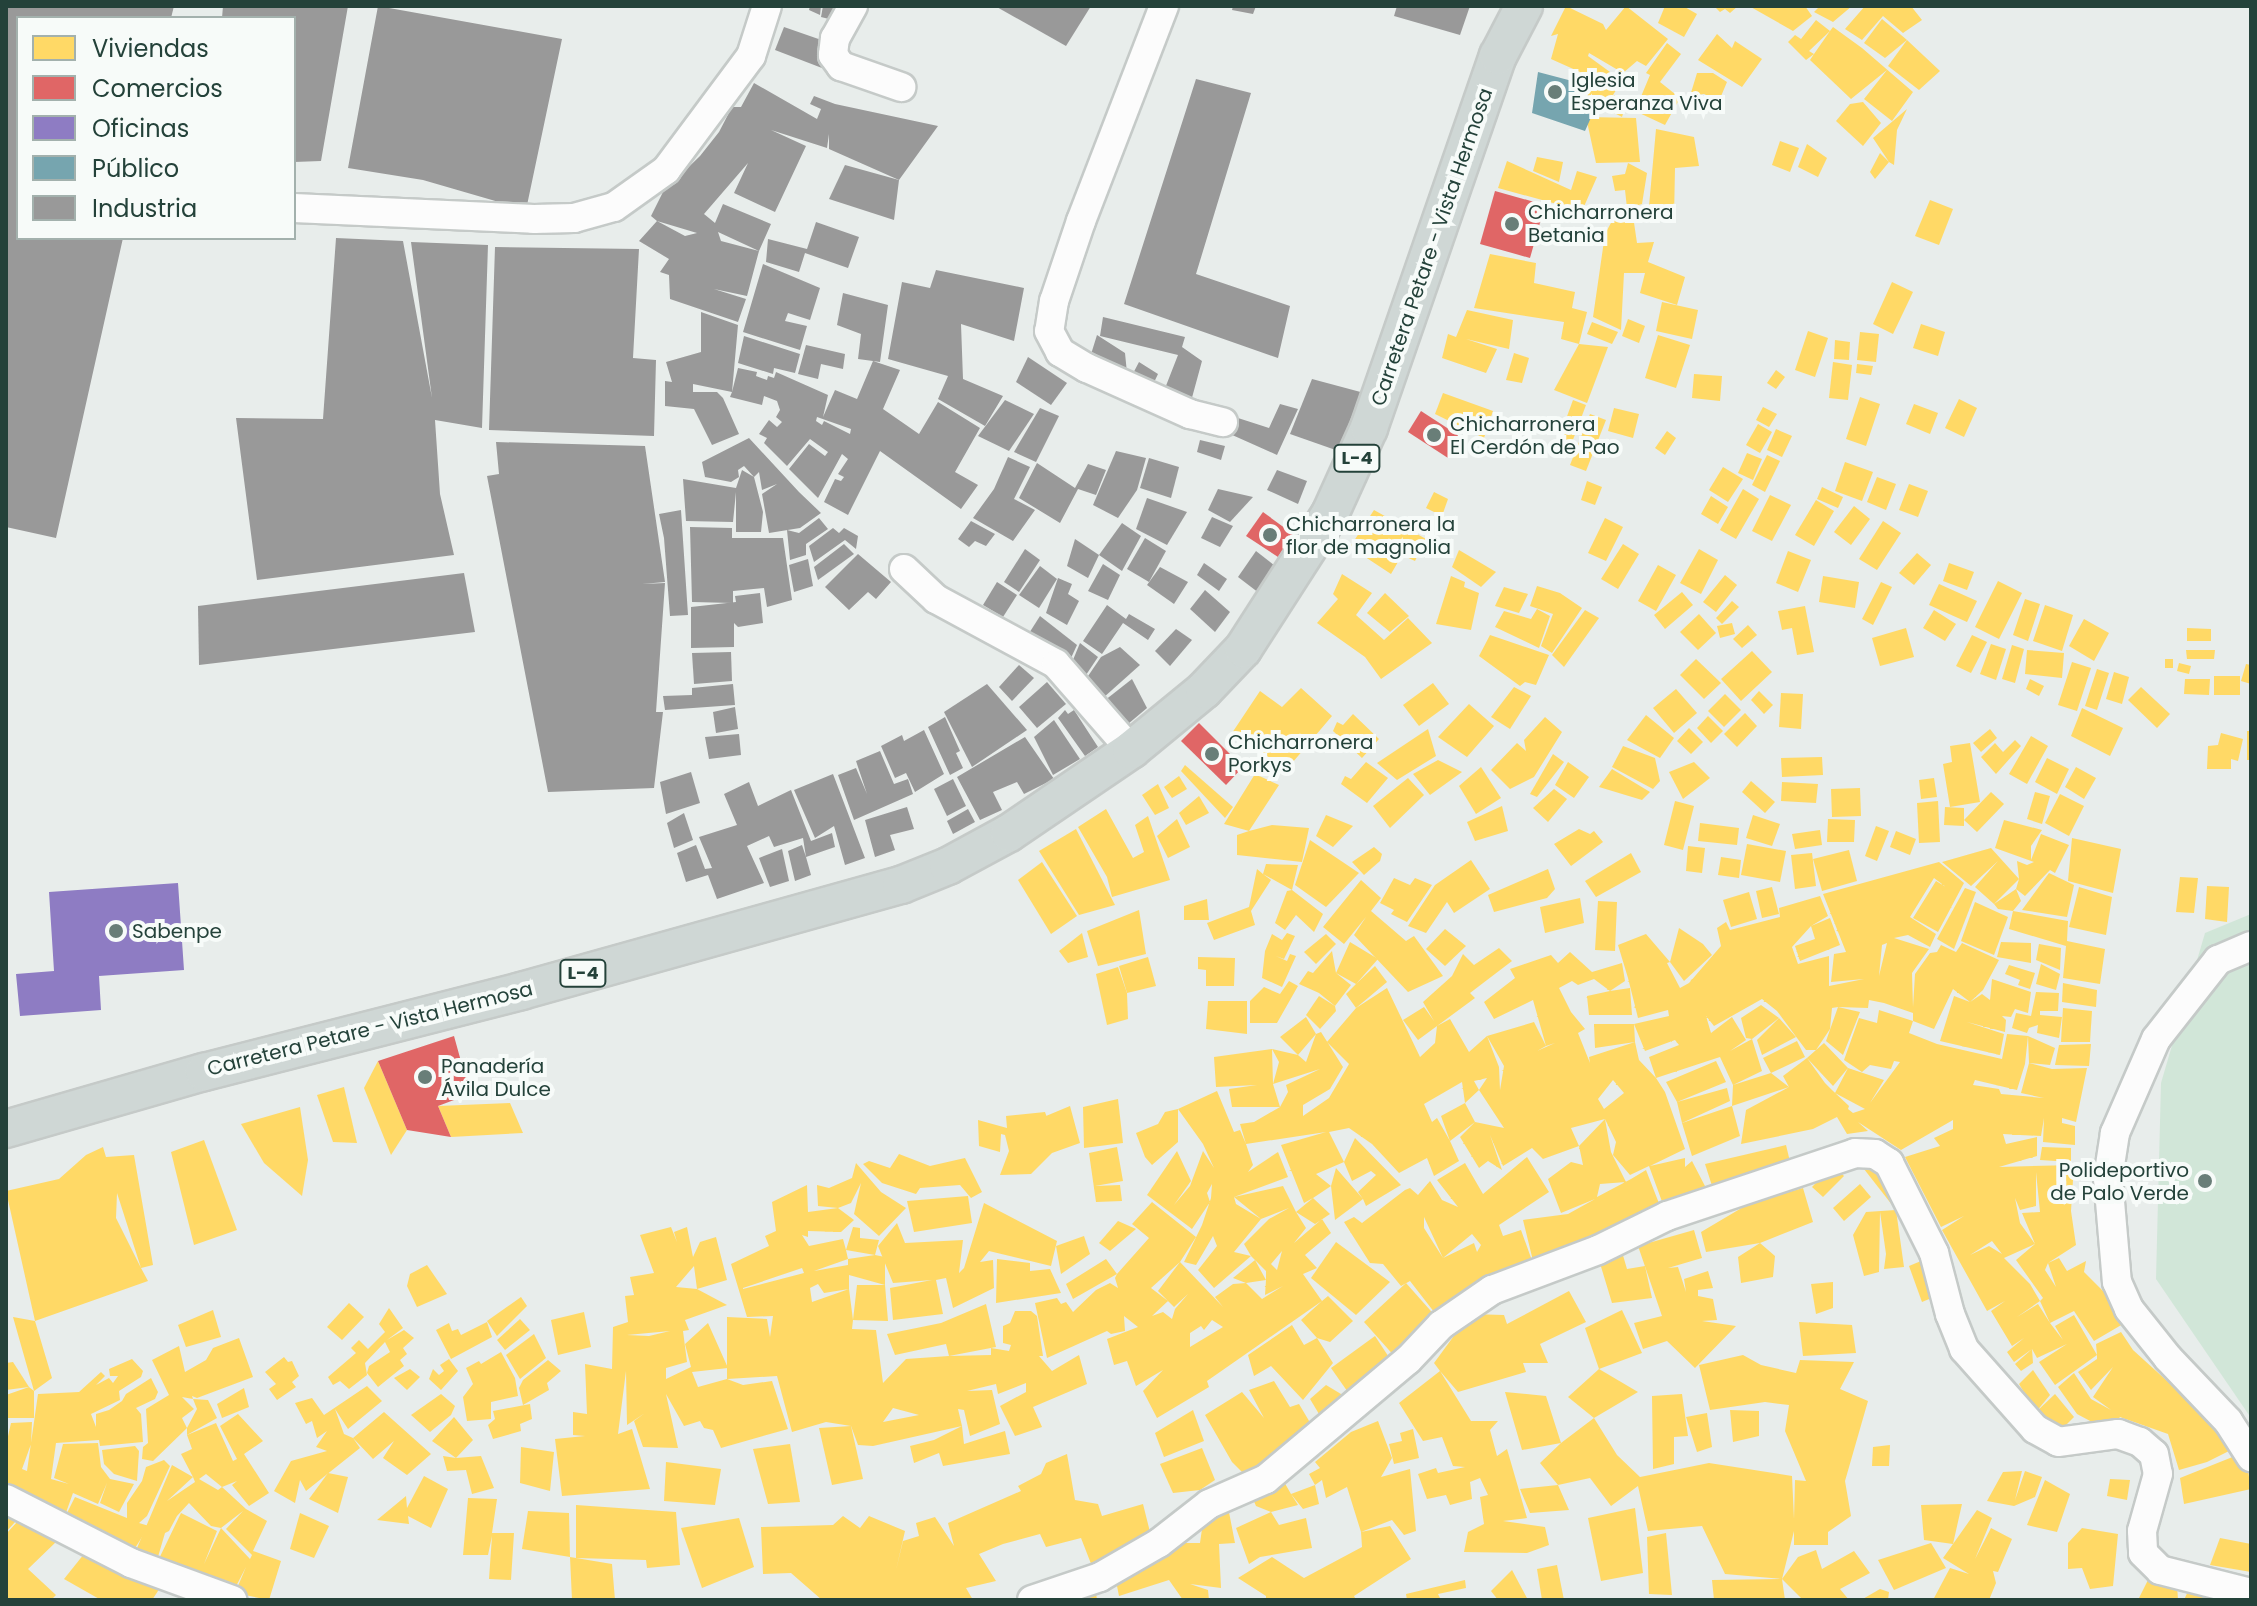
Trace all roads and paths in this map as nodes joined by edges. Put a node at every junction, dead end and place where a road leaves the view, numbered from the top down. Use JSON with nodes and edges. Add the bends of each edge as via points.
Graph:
{"nodes":[{"id":1,"x":767,"y":6,"type":"edge"},
{"id":2,"x":853,"y":6,"type":"edge"},
{"id":3,"x":1164,"y":6,"type":"edge"},
{"id":4,"x":1524,"y":6,"type":"edge"},
{"id":5,"x":901,"y":87,"type":"dead end"},
{"id":6,"x":296,"y":208,"type":"edge"},
{"id":7,"x":1223,"y":422,"type":"dead end"},
{"id":8,"x":904,"y":569,"type":"dead end"},
{"id":9,"x":1131,"y":750,"type":"junction"},
{"id":10,"x":2251,"y":946,"type":"edge"},
{"id":11,"x":6,"y":1129,"type":"edge"},
{"id":12,"x":2251,"y":1457,"type":"edge"},
{"id":13,"x":6,"y":1499,"type":"edge"},
{"id":14,"x":2251,"y":1593,"type":"edge"},
{"id":15,"x":232,"y":1600,"type":"edge"},
{"id":16,"x":1032,"y":1600,"type":"edge"}],
"edges":[{"from":1,"to":6,"type":"street","via":[[751,56],[666,170],[614,207],[574,218],[534,219]]},
{"from":2,"to":5,"type":"street","via":[[835,38],[833,55],[841,66]]},
{"from":3,"to":7,"type":"street","via":[[1081,221],[1049,331],[1060,352],[1087,368],[1190,414]]},
{"from":4,"to":9,"type":"main road","name":"Carretera Petare - Vista Hermosa","number":"L-4","via":[[1494,69],[1369,428],[1330,514],[1243,649],[1204,690]]},
{"from":8,"to":9,"type":"street","via":[[936,599],[1056,664]]},
{"from":9,"to":11,"type":"main road","name":"Carretera Petare - Vista Hermosa","number":"L-4","via":[[1009,833],[901,885]]},
{"from":10,"to":12,"type":"street","via":[[2218,960],[2156,1039],[2115,1133],[2108,1178],[2117,1282],[2129,1309],[2228,1421]]},
{"from":13,"to":15,"type":"street","via":[[131,1563]]},
{"from":14,"to":16,"type":"street","via":[[2160,1570],[2143,1553],[2142,1531],[2158,1474],[2154,1454],[2118,1434],[2058,1442],[2035,1429],[1964,1349],[1934,1253],[1889,1163],[1875,1154],[1855,1153],[1667,1216],[1598,1250],[1492,1290],[1441,1325],[1408,1360],[1266,1479],[1209,1504],[1159,1543],[1100,1577]]}]}
